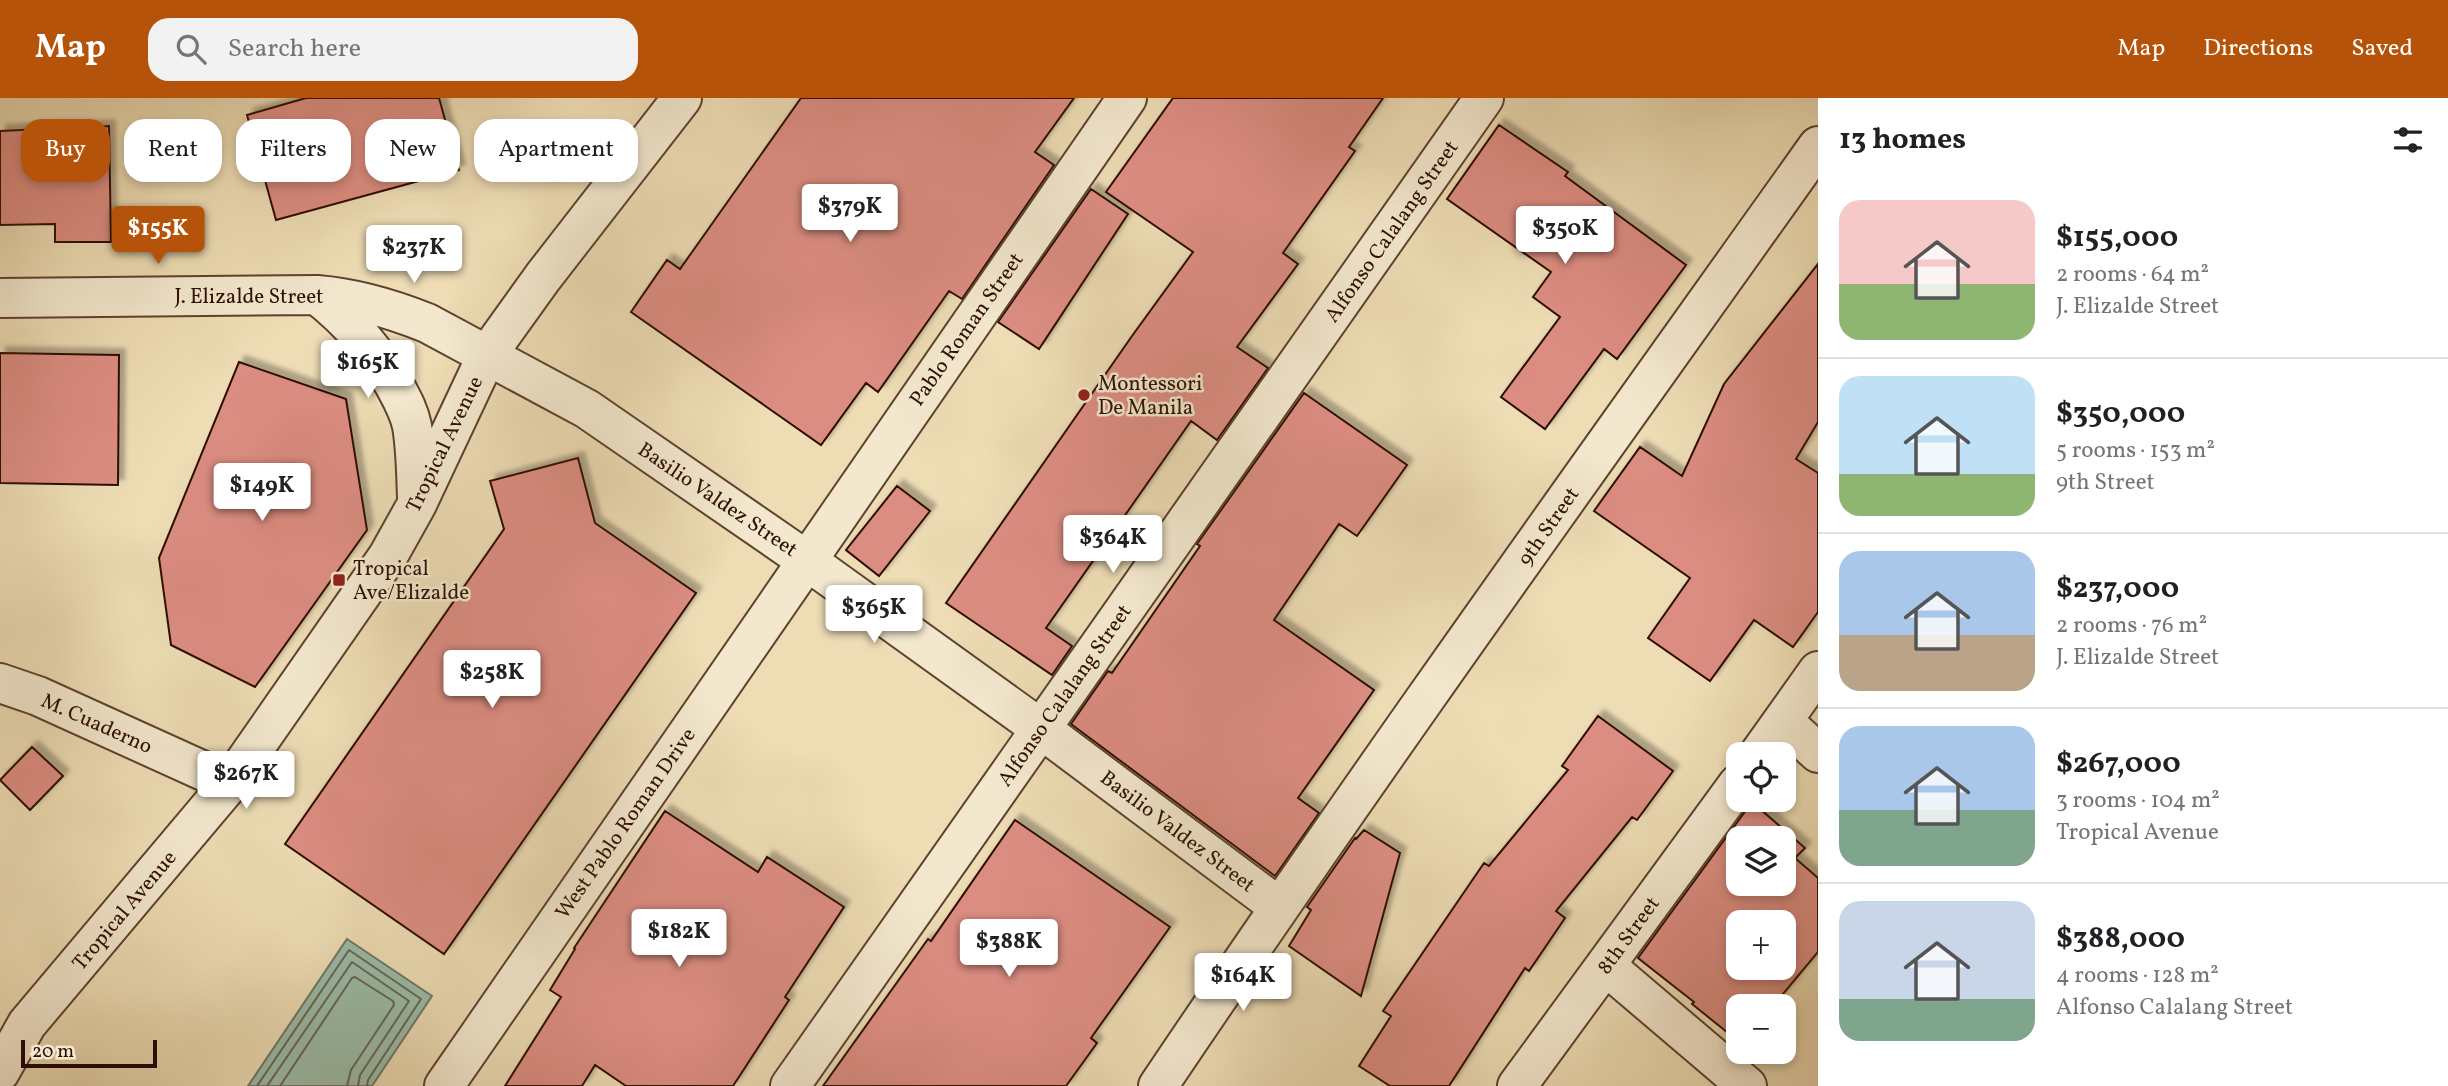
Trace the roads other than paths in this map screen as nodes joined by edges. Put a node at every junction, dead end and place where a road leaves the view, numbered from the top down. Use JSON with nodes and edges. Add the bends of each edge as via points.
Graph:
{"nodes":[{"id":1,"x":682,"y":98,"type":"edge"},
{"id":2,"x":1126,"y":98,"type":"edge"},
{"id":3,"x":1484,"y":98,"type":"edge"},
{"id":4,"x":1818,"y":145,"type":"edge"},
{"id":5,"x":317,"y":295,"type":"junction"},
{"id":6,"x":0,"y":298,"type":"edge"},
{"id":7,"x":486,"y":355,"type":"junction"},
{"id":8,"x":417,"y":504,"type":"junction"},
{"id":9,"x":806,"y":560,"type":"junction"},
{"id":10,"x":1818,"y":671,"type":"edge"},
{"id":11,"x":0,"y":683,"type":"edge"},
{"id":12,"x":1783,"y":721,"type":"junction"},
{"id":13,"x":1041,"y":729,"type":"junction"},
{"id":14,"x":1768,"y":742,"type":"edge"},
{"id":15,"x":1818,"y":753,"type":"edge"},
{"id":16,"x":230,"y":783,"type":"junction"},
{"id":17,"x":1726,"y":800,"type":"edge"},
{"id":18,"x":1279,"y":907,"type":"junction"},
{"id":19,"x":1606,"y":966,"type":"junction"},
{"id":20,"x":0,"y":1072,"type":"edge"},
{"id":21,"x":444,"y":1086,"type":"edge"},
{"id":22,"x":790,"y":1086,"type":"edge"},
{"id":23,"x":1158,"y":1086,"type":"edge"},
{"id":24,"x":1517,"y":1086,"type":"edge"},
{"id":25,"x":1747,"y":1086,"type":"edge"}],
"edges":[{"from":1,"to":7,"type":"street","name":"Tropical Avenue"},
{"from":2,"to":9,"type":"street","name":"Pablo Roman Street"},
{"from":3,"to":13,"type":"street","name":"Alfonso Calalang Street"},
{"from":4,"to":18,"type":"street","name":"9th Street"},
{"from":5,"to":6,"type":"street","name":"J. Elizalde Street"},
{"from":5,"to":7,"type":"street","name":"J. Elizalde Street","via":[[403,313]]},
{"from":5,"to":8,"type":"street","via":[[381,359],[404,403],[415,445]]},
{"from":7,"to":8,"type":"street","name":"Tropical Avenue"},
{"from":7,"to":9,"type":"street","name":"Basilio Valdez Street","via":[[587,410]]},
{"from":8,"to":16,"type":"street","name":"Tropical Avenue","via":[[388,556]]},
{"from":9,"to":13,"type":"street","name":"Basilio Valdez Street"},
{"from":9,"to":21,"type":"street","name":"West Pablo Roman Drive"},
{"from":10,"to":12,"type":"street"},
{"from":11,"to":16,"type":"street","name":"M. Cuaderno"},
{"from":12,"to":14,"type":"street"},
{"from":12,"to":15,"type":"street"},
{"from":13,"to":18,"type":"street","name":"Basilio Valdez Street"},
{"from":13,"to":22,"type":"street","name":"Alfonso Calalang Street"},
{"from":16,"to":20,"type":"street","name":"Tropical Avenue","via":[[27,1024]]},
{"from":17,"to":19,"type":"street","name":"8th Street"},
{"from":18,"to":23,"type":"street","name":"9th Street"},
{"from":19,"to":24,"type":"street","name":"8th Street"},
{"from":19,"to":25,"type":"street"}]}
